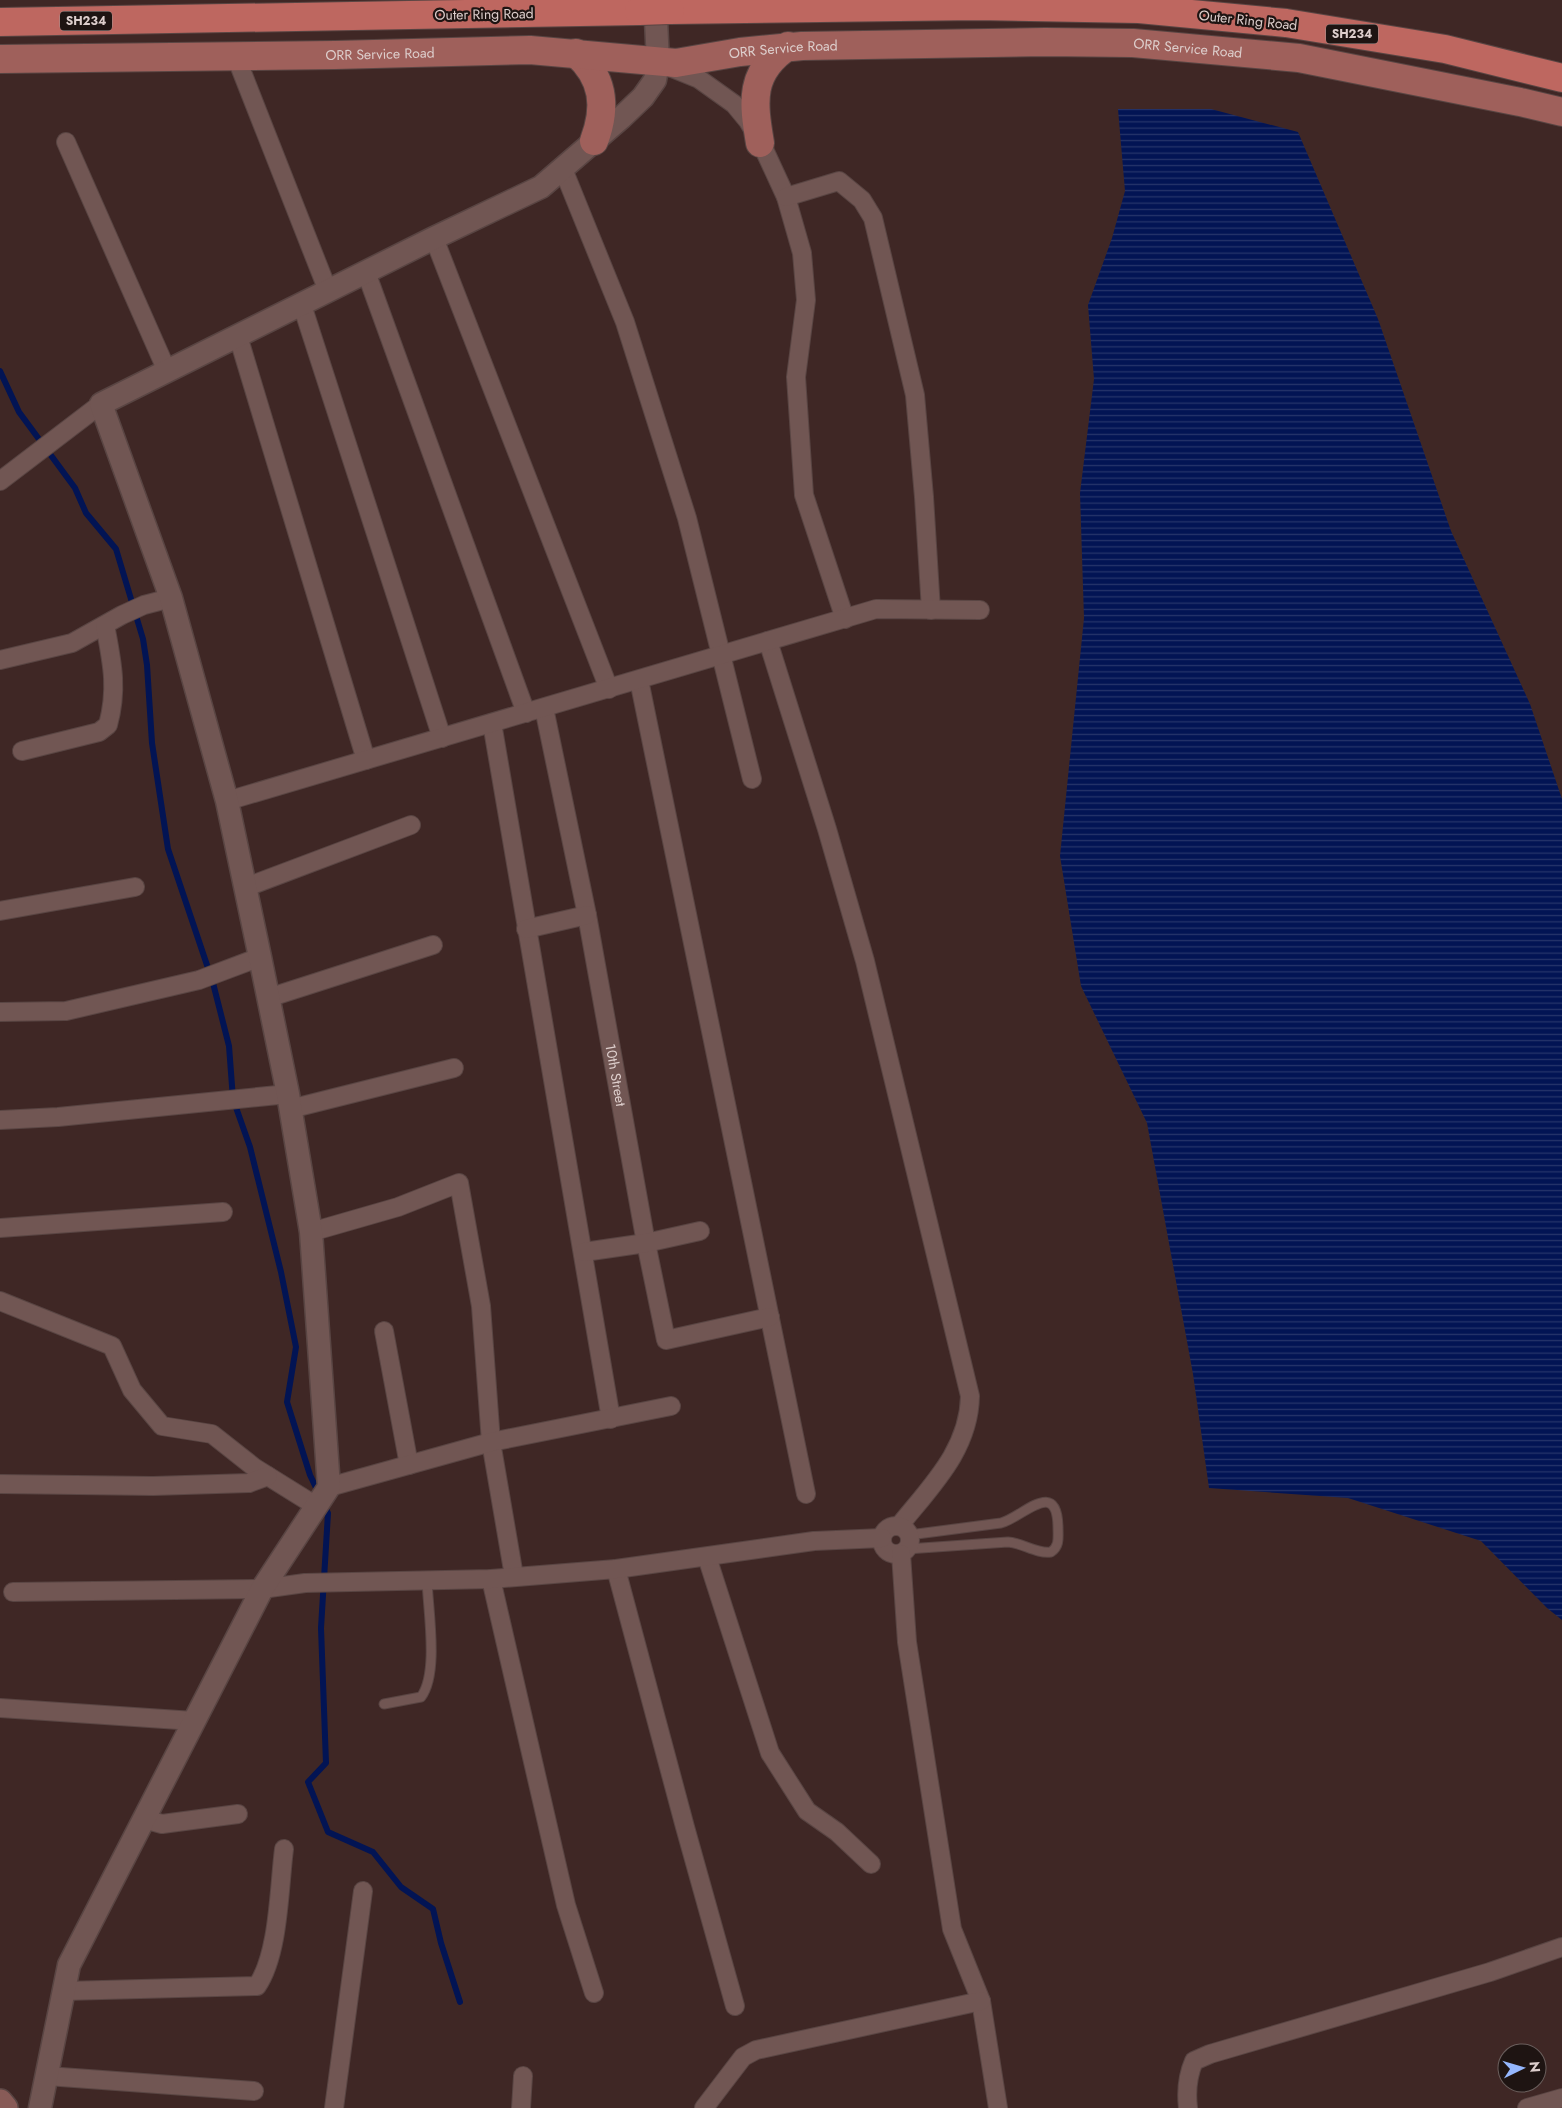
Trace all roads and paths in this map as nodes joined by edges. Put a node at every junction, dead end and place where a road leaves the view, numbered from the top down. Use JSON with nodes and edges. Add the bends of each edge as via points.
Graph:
{"nodes":[{"id":1,"x":655,"y":7,"type":"edge"},
{"id":2,"x":0,"y":22,"type":"edge"},
{"id":3,"x":788,"y":46,"type":"junction"},
{"id":4,"x":576,"y":53,"type":"junction"},
{"id":5,"x":236,"y":57,"type":"junction"},
{"id":6,"x":0,"y":58,"type":"edge"},
{"id":7,"x":658,"y":62,"type":"junction"},
{"id":8,"x":1562,"y":78,"type":"edge"},
{"id":9,"x":1562,"y":112,"type":"edge"},
{"id":10,"x":594,"y":141,"type":"junction"},
{"id":11,"x":66,"y":142,"type":"dead end"},
{"id":12,"x":760,"y":143,"type":"junction"},
{"id":13,"x":563,"y":169,"type":"junction"},
{"id":14,"x":786,"y":197,"type":"junction"},
{"id":15,"x":434,"y":238,"type":"junction"},
{"id":16,"x":366,"y":272,"type":"junction"},
{"id":17,"x":328,"y":291,"type":"junction"},
{"id":18,"x":302,"y":305,"type":"junction"},
{"id":19,"x":238,"y":336,"type":"junction"},
{"id":20,"x":167,"y":371,"type":"junction"},
{"id":21,"x":101,"y":404,"type":"junction"},
{"id":22,"x":0,"y":481,"type":"edge"},
{"id":23,"x":171,"y":598,"type":"junction"},
{"id":24,"x":931,"y":610,"type":"junction"},
{"id":25,"x":980,"y":610,"type":"dead end"},
{"id":26,"x":845,"y":619,"type":"junction"},
{"id":27,"x":105,"y":625,"type":"junction"},
{"id":28,"x":768,"y":642,"type":"junction"},
{"id":29,"x":721,"y":655,"type":"junction"},
{"id":30,"x":0,"y":660,"type":"edge"},
{"id":31,"x":640,"y":680,"type":"junction"},
{"id":32,"x":609,"y":689,"type":"junction"},
{"id":33,"x":544,"y":708,"type":"junction"},
{"id":34,"x":526,"y":713,"type":"junction"},
{"id":35,"x":492,"y":723,"type":"junction"},
{"id":36,"x":442,"y":738,"type":"junction"},
{"id":37,"x":22,"y":752,"type":"dead end"},
{"id":38,"x":366,"y":760,"type":"junction"},
{"id":39,"x":752,"y":778,"type":"dead end"},
{"id":40,"x":227,"y":801,"type":"junction"},
{"id":41,"x":411,"y":826,"type":"dead end"},
{"id":42,"x":135,"y":887,"type":"dead end"},
{"id":43,"x":244,"y":888,"type":"junction"},
{"id":44,"x":0,"y":911,"type":"edge"},
{"id":45,"x":587,"y":915,"type":"junction"},
{"id":46,"x":526,"y":929,"type":"junction"},
{"id":47,"x":433,"y":945,"type":"dead end"},
{"id":48,"x":260,"y":957,"type":"junction"},
{"id":49,"x":268,"y":998,"type":"junction"},
{"id":50,"x":0,"y":1012,"type":"edge"},
{"id":51,"x":454,"y":1068,"type":"dead end"},
{"id":52,"x":289,"y":1101,"type":"junction"},
{"id":53,"x":0,"y":1120,"type":"edge"},
{"id":54,"x":223,"y":1212,"type":"dead end"},
{"id":55,"x":0,"y":1228,"type":"edge"},
{"id":56,"x":700,"y":1231,"type":"dead end"},
{"id":57,"x":311,"y":1232,"type":"junction"},
{"id":58,"x":646,"y":1243,"type":"junction"},
{"id":59,"x":584,"y":1252,"type":"junction"},
{"id":60,"x":0,"y":1301,"type":"edge"},
{"id":61,"x":770,"y":1317,"type":"junction"},
{"id":62,"x":384,"y":1331,"type":"dead end"},
{"id":63,"x":671,"y":1406,"type":"dead end"},
{"id":64,"x":611,"y":1419,"type":"junction"},
{"id":65,"x":491,"y":1442,"type":"junction"},
{"id":66,"x":409,"y":1465,"type":"junction"},
{"id":67,"x":268,"y":1476,"type":"junction"},
{"id":68,"x":0,"y":1484,"type":"edge"},
{"id":69,"x":806,"y":1494,"type":"dead end"},
{"id":70,"x":322,"y":1497,"type":"junction"},
{"id":71,"x":882,"y":1538,"type":"junction"},
{"id":72,"x":904,"y":1541,"type":"junction"},
{"id":73,"x":706,"y":1557,"type":"junction"},
{"id":74,"x":616,"y":1568,"type":"junction"},
{"id":75,"x":514,"y":1576,"type":"junction"},
{"id":76,"x":490,"y":1579,"type":"junction"},
{"id":77,"x":427,"y":1580,"type":"junction"},
{"id":78,"x":262,"y":1589,"type":"junction"},
{"id":79,"x":14,"y":1592,"type":"dead end"},
{"id":80,"x":384,"y":1704,"type":"dead end"},
{"id":81,"x":0,"y":1708,"type":"edge"},
{"id":82,"x":194,"y":1721,"type":"junction"},
{"id":83,"x":238,"y":1814,"type":"dead end"},
{"id":84,"x":144,"y":1819,"type":"junction"},
{"id":85,"x":284,"y":1849,"type":"dead end"},
{"id":86,"x":871,"y":1864,"type":"dead end"},
{"id":87,"x":363,"y":1891,"type":"dead end"},
{"id":88,"x":1562,"y":1947,"type":"edge"},
{"id":89,"x":64,"y":1991,"type":"junction"},
{"id":90,"x":594,"y":1992,"type":"dead end"},
{"id":91,"x":981,"y":2001,"type":"junction"},
{"id":92,"x":735,"y":2006,"type":"dead end"},
{"id":93,"x":47,"y":2076,"type":"junction"},
{"id":94,"x":523,"y":2076,"type":"dead end"},
{"id":95,"x":254,"y":2091,"type":"dead end"},
{"id":96,"x":1562,"y":2098,"type":"edge"},
{"id":97,"x":0,"y":2102,"type":"edge"},
{"id":98,"x":5,"y":2108,"type":"edge"},
{"id":99,"x":40,"y":2108,"type":"edge"},
{"id":100,"x":334,"y":2108,"type":"edge"},
{"id":101,"x":521,"y":2108,"type":"edge"},
{"id":102,"x":704,"y":2108,"type":"edge"},
{"id":103,"x":998,"y":2108,"type":"edge"},
{"id":104,"x":1188,"y":2108,"type":"edge"},
{"id":105,"x":1527,"y":2108,"type":"edge"}],
"edges":[{"from":1,"to":2,"type":"highway","name":"Outer Ring Road","number":"SH234"},
{"from":1,"to":7,"type":"street"},
{"from":1,"to":8,"type":"highway","name":"Outer Ring Road","number":"SH234","via":[[1139,9],[1295,24],[1445,50]]},
{"from":3,"to":7,"type":"main road","name":"ORR Service Road","via":[[676,63]]},
{"from":3,"to":9,"type":"main road","name":"ORR Service Road","via":[[1133,43],[1299,58]]},
{"from":3,"to":12,"type":"main road","via":[[770,60],[758,81],[755,107]]},
{"from":4,"to":5,"type":"main road","name":"ORR Service Road","via":[[530,50]]},
{"from":4,"to":7,"type":"main road","name":"ORR Service Road"},
{"from":4,"to":10,"type":"main road","via":[[588,64],[598,84],[600,124]]},
{"from":5,"to":6,"type":"main road","name":"ORR Service Road"},
{"from":5,"to":17,"type":"street"},
{"from":7,"to":10,"type":"street","via":[[650,88]]},
{"from":7,"to":12,"type":"street","via":[[720,92],[748,121]]},
{"from":10,"to":13,"type":"street"},
{"from":11,"to":20,"type":"street"},
{"from":12,"to":14,"type":"street"},
{"from":13,"to":15,"type":"street","via":[[541,187]]},
{"from":13,"to":29,"type":"street","via":[[625,322],[687,518]]},
{"from":14,"to":24,"type":"street","via":[[839,181],[862,200],[873,218],[915,395]]},
{"from":14,"to":26,"type":"street","via":[[802,252],[806,300],[796,377],[804,495]]},
{"from":15,"to":16,"type":"street"},
{"from":15,"to":32,"type":"street"},
{"from":16,"to":17,"type":"street"},
{"from":16,"to":34,"type":"street"},
{"from":17,"to":18,"type":"street"},
{"from":18,"to":19,"type":"street"},
{"from":18,"to":36,"type":"street"},
{"from":19,"to":20,"type":"street"},
{"from":19,"to":38,"type":"street"},
{"from":20,"to":21,"type":"street"},
{"from":21,"to":22,"type":"street"},
{"from":21,"to":23,"type":"street"},
{"from":23,"to":27,"type":"street","via":[[144,606]]},
{"from":23,"to":40,"type":"street"},
{"from":24,"to":25,"type":"street"},
{"from":24,"to":26,"type":"street","via":[[876,609]]},
{"from":26,"to":28,"type":"street"},
{"from":27,"to":30,"type":"street","via":[[72,643]]},
{"from":27,"to":37,"type":"street","via":[[114,673],[114,697],[108,726],[99,732]]},
{"from":28,"to":29,"type":"street"},
{"from":28,"to":72,"type":"street","via":[[865,962],[970,1396],[966,1429]]},
{"from":29,"to":31,"type":"street"},
{"from":29,"to":39,"type":"street"},
{"from":31,"to":32,"type":"street"},
{"from":31,"to":61,"type":"street"},
{"from":32,"to":33,"type":"street"},
{"from":33,"to":34,"type":"street"},
{"from":33,"to":45,"type":"street","name":"10th Street"},
{"from":34,"to":35,"type":"street"},
{"from":35,"to":36,"type":"street"},
{"from":35,"to":46,"type":"street"},
{"from":36,"to":38,"type":"street"},
{"from":38,"to":40,"type":"street"},
{"from":40,"to":43,"type":"street"},
{"from":41,"to":43,"type":"street"},
{"from":42,"to":44,"type":"street"},
{"from":43,"to":48,"type":"street"},
{"from":45,"to":46,"type":"street"},
{"from":45,"to":58,"type":"street","name":"10th Street"},
{"from":46,"to":59,"type":"street"},
{"from":47,"to":49,"type":"street"},
{"from":48,"to":49,"type":"street"},
{"from":48,"to":50,"type":"street","via":[[199,980],[66,1011]]},
{"from":49,"to":52,"type":"street"},
{"from":51,"to":52,"type":"street"},
{"from":52,"to":53,"type":"street","via":[[247,1098]]},
{"from":52,"to":57,"type":"street"},
{"from":54,"to":55,"type":"street"},
{"from":56,"to":58,"type":"street"},
{"from":57,"to":65,"type":"street","via":[[398,1207],[459,1182],[481,1306]]},
{"from":57,"to":70,"type":"street"},
{"from":58,"to":59,"type":"street"},
{"from":58,"to":61,"type":"street","name":"10th Street","via":[[666,1340]]},
{"from":59,"to":64,"type":"street"},
{"from":60,"to":67,"type":"street","via":[[112,1346],[132,1390],[162,1426],[212,1434]]},
{"from":61,"to":69,"type":"street"},
{"from":62,"to":66,"type":"street"},
{"from":63,"to":64,"type":"street"},
{"from":64,"to":65,"type":"street"},
{"from":65,"to":66,"type":"street"},
{"from":65,"to":75,"type":"street"},
{"from":66,"to":70,"type":"street"},
{"from":67,"to":68,"type":"street","via":[[248,1483]]},
{"from":67,"to":70,"type":"street"},
{"from":70,"to":78,"type":"street"},
{"from":71,"to":72,"type":"street","via":[[888,1528]]},
{"from":71,"to":72,"type":"street","via":[[887,1551],[894,1554]]},
{"from":71,"to":73,"type":"street","via":[[814,1541]]},
{"from":72,"to":72,"type":"lane","via":[[1011,1520],[1038,1503],[1047,1502],[1054,1506],[1057,1514],[1058,1543],[1051,1552],[1038,1552],[1017,1542]]},
{"from":72,"to":91,"type":"street","via":[[907,1642],[952,1929]]},
{"from":73,"to":74,"type":"street"},
{"from":73,"to":86,"type":"street","via":[[770,1753],[806,1811],[837,1832]]},
{"from":74,"to":75,"type":"street"},
{"from":74,"to":92,"type":"street"},
{"from":75,"to":76,"type":"street"},
{"from":76,"to":77,"type":"street"},
{"from":76,"to":90,"type":"street","via":[[566,1905]]},
{"from":77,"to":78,"type":"street","via":[[305,1583]]},
{"from":77,"to":80,"type":"lane","via":[[431,1667],[428,1689],[421,1697]]},
{"from":78,"to":79,"type":"street"},
{"from":78,"to":82,"type":"street"},
{"from":81,"to":82,"type":"street"},
{"from":82,"to":84,"type":"street"},
{"from":83,"to":84,"type":"street","via":[[162,1824]]},
{"from":84,"to":89,"type":"street","via":[[69,1965]]},
{"from":85,"to":89,"type":"street","via":[[272,1950],[257,1986]]},
{"from":87,"to":100,"type":"street"},
{"from":88,"to":104,"type":"street","via":[[1490,1972],[1210,2054],[1194,2061],[1189,2072]]},
{"from":89,"to":93,"type":"street"},
{"from":91,"to":102,"type":"street","via":[[756,2050],[743,2057]]},
{"from":91,"to":103,"type":"street"},
{"from":93,"to":95,"type":"street"},
{"from":93,"to":99,"type":"street"},
{"from":94,"to":101,"type":"street"},
{"from":96,"to":105,"type":"street"},
{"from":97,"to":98,"type":"main road"}]}
